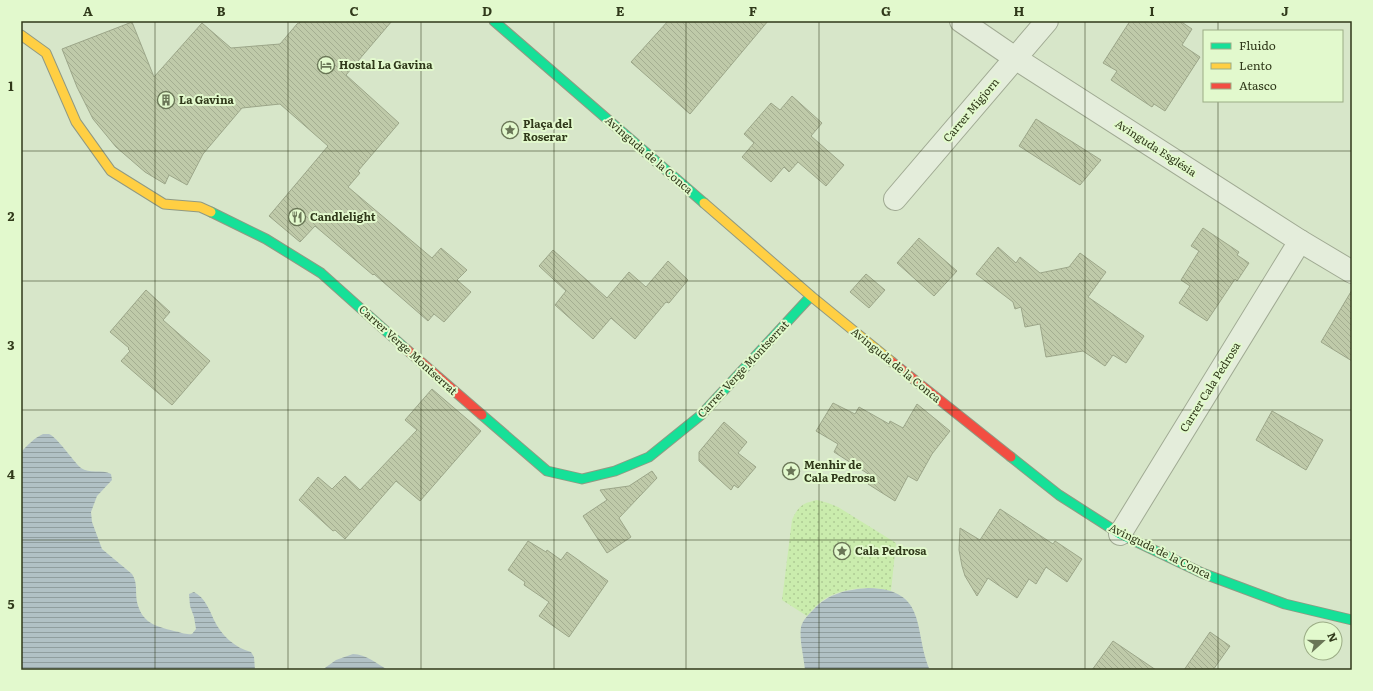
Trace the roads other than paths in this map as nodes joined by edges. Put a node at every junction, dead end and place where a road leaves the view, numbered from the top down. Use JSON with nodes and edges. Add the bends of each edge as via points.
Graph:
{"nodes":[{"id":1,"x":494,"y":21,"type":"edge"},
{"id":2,"x":961,"y":21,"type":"edge"},
{"id":3,"x":1047,"y":21,"type":"edge"},
{"id":4,"x":21,"y":35,"type":"edge"},
{"id":5,"x":1015,"y":58,"type":"junction"},
{"id":6,"x":895,"y":199,"type":"dead end"},
{"id":7,"x":1300,"y":241,"type":"junction"},
{"id":8,"x":1352,"y":272,"type":"edge"},
{"id":9,"x":811,"y":296,"type":"junction"},
{"id":10,"x":1120,"y":534,"type":"junction"},
{"id":11,"x":1352,"y":620,"type":"edge"}],
"edges":[{"from":1,"to":9,"type":"street","name":"Avinguda de la Conca"},
{"from":2,"to":5,"type":"street","name":"Avinguda Església"},
{"from":3,"to":5,"type":"street","name":"Carrer Migjorn"},
{"from":4,"to":9,"type":"street","name":"Carrer Verge Montserrat","via":[[46,53],[76,122],[111,172],[164,204],[200,207],[266,239],[321,273],[547,471],[582,479],[615,471],[649,457],[701,415]]},
{"from":5,"to":6,"type":"street","name":"Carrer Migjorn"},
{"from":5,"to":7,"type":"street","name":"Avinguda Església"},
{"from":7,"to":8,"type":"street","name":"Avinguda Església"},
{"from":7,"to":10,"type":"street","name":"Carrer Cala Pedrosa"},
{"from":9,"to":10,"type":"street","name":"Avinguda de la Conca","via":[[1059,495]]},
{"from":10,"to":11,"type":"street","name":"Avinguda de la Conca","via":[[1202,573],[1271,599]]}]}
